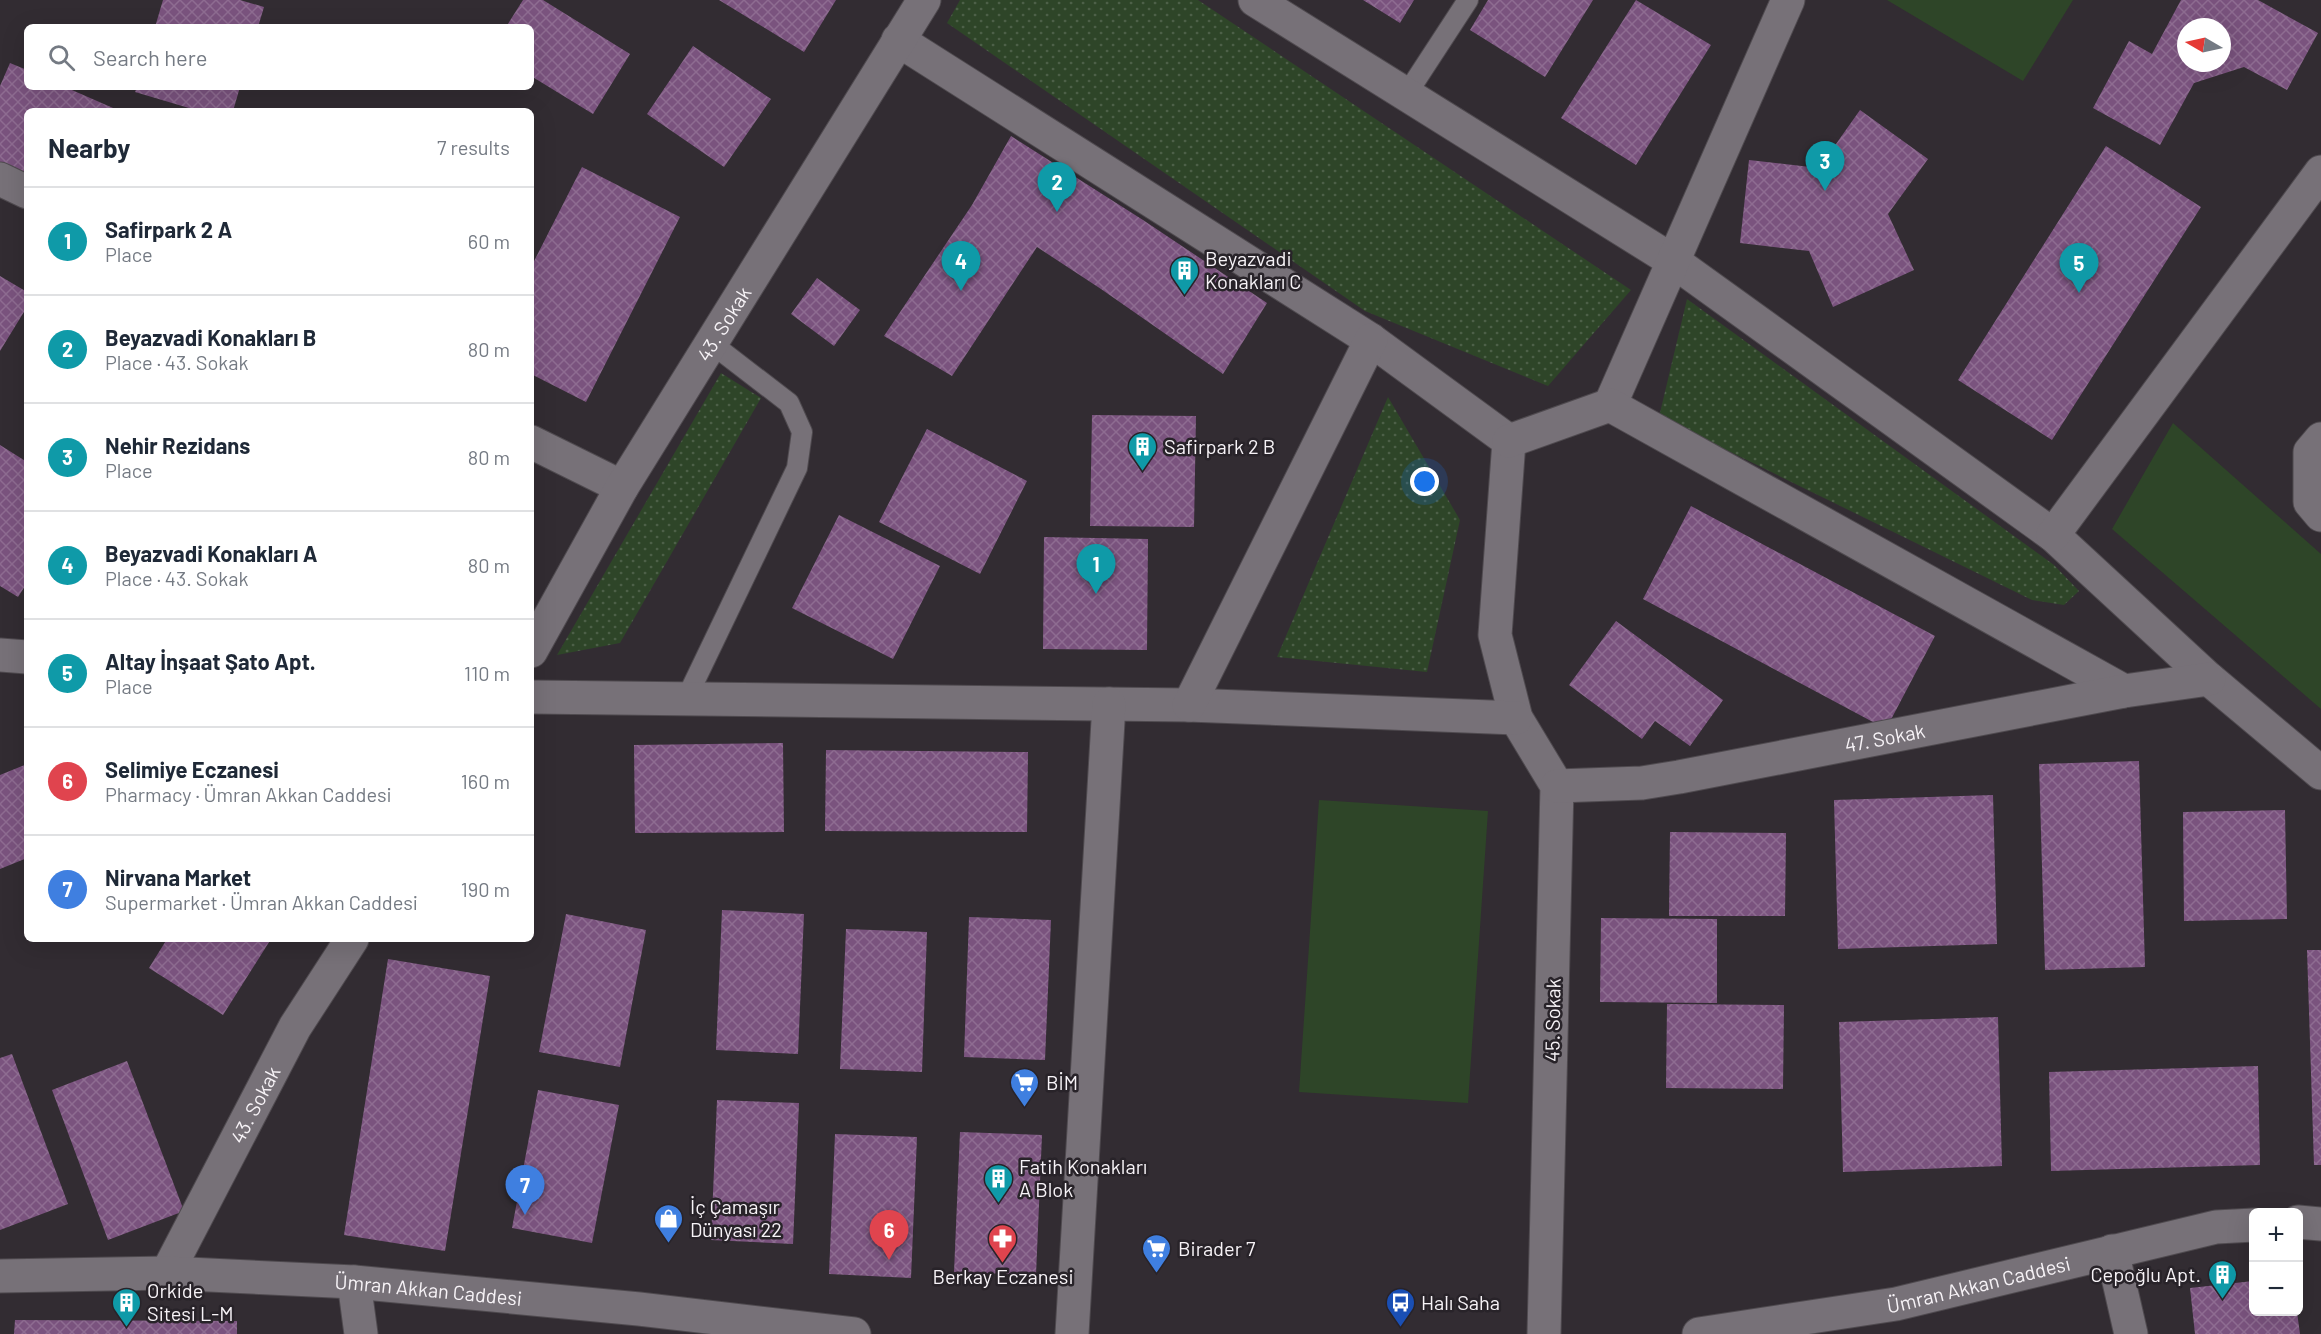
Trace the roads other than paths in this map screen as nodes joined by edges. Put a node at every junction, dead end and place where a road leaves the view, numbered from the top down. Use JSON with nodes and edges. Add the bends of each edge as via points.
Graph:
{"nodes":[{"id":1,"x":1255,"y":0,"type":"edge"},
{"id":2,"x":1468,"y":0,"type":"edge"},
{"id":3,"x":1788,"y":0,"type":"edge"},
{"id":4,"x":923,"y":1,"type":"edge"},
{"id":5,"x":898,"y":40,"type":"junction"},
{"id":6,"x":1406,"y":95,"type":"junction"},
{"id":7,"x":2321,"y":172,"type":"edge"},
{"id":8,"x":0,"y":179,"type":"edge"},
{"id":9,"x":24,"y":191,"type":"edge"},
{"id":10,"x":1673,"y":261,"type":"junction"},
{"id":11,"x":1371,"y":340,"type":"junction"},
{"id":12,"x":711,"y":343,"type":"junction"},
{"id":13,"x":1610,"y":405,"type":"junction"},
{"id":14,"x":2321,"y":439,"type":"edge"},
{"id":15,"x":1509,"y":441,"type":"junction"},
{"id":16,"x":534,"y":443,"type":"edge"},
{"id":17,"x":622,"y":487,"type":"junction"},
{"id":18,"x":2321,"y":515,"type":"edge"},
{"id":19,"x":2053,"y":535,"type":"junction"},
{"id":20,"x":534,"y":646,"type":"edge"},
{"id":21,"x":0,"y":655,"type":"edge"},
{"id":22,"x":24,"y":657,"type":"edge"},
{"id":23,"x":2209,"y":679,"type":"junction"},
{"id":24,"x":2124,"y":691,"type":"junction"},
{"id":25,"x":534,"y":697,"type":"edge"},
{"id":26,"x":686,"y":699,"type":"junction"},
{"id":27,"x":1109,"y":704,"type":"junction"},
{"id":28,"x":1189,"y":705,"type":"junction"},
{"id":29,"x":1516,"y":718,"type":"junction"},
{"id":30,"x":2321,"y":773,"type":"edge"},
{"id":31,"x":1557,"y":786,"type":"junction"},
{"id":32,"x":350,"y":942,"type":"edge"},
{"id":33,"x":2303,"y":1222,"type":"edge"},
{"id":34,"x":2321,"y":1224,"type":"edge"},
{"id":35,"x":2249,"y":1225,"type":"edge"},
{"id":36,"x":2112,"y":1251,"type":"junction"},
{"id":37,"x":167,"y":1273,"type":"junction"},
{"id":38,"x":0,"y":1276,"type":"edge"},
{"id":39,"x":354,"y":1282,"type":"junction"},
{"id":40,"x":361,"y":1334,"type":"edge"},
{"id":41,"x":854,"y":1334,"type":"edge"},
{"id":42,"x":1072,"y":1334,"type":"edge"},
{"id":43,"x":1544,"y":1334,"type":"edge"},
{"id":44,"x":1700,"y":1334,"type":"edge"},
{"id":45,"x":2131,"y":1334,"type":"edge"}],
"edges":[{"from":1,"to":6,"type":"street"},
{"from":2,"to":6,"type":"lane"},
{"from":3,"to":10,"type":"street"},
{"from":4,"to":5,"type":"street","name":"43. Sokak"},
{"from":5,"to":11,"type":"street"},
{"from":5,"to":12,"type":"street","name":"43. Sokak"},
{"from":6,"to":10,"type":"street"},
{"from":7,"to":19,"type":"street"},
{"from":8,"to":9,"type":"street"},
{"from":10,"to":13,"type":"street"},
{"from":10,"to":19,"type":"street"},
{"from":11,"to":15,"type":"street"},
{"from":11,"to":28,"type":"street"},
{"from":12,"to":17,"type":"street","name":"43. Sokak"},
{"from":12,"to":26,"type":"lane","via":[[789,403],[802,432],[796,468]]},
{"from":13,"to":15,"type":"street"},
{"from":13,"to":24,"type":"street"},
{"from":14,"to":18,"type":"street","via":[[2310,452],[2310,502]]},
{"from":15,"to":29,"type":"street","via":[[1496,635]]},
{"from":16,"to":17,"type":"street"},
{"from":17,"to":20,"type":"street","name":"43. Sokak"},
{"from":19,"to":23,"type":"street"},
{"from":21,"to":22,"type":"street"},
{"from":23,"to":24,"type":"street","name":"47. Sokak"},
{"from":23,"to":30,"type":"street"},
{"from":24,"to":31,"type":"street","name":"47. Sokak","via":[[1678,777],[1642,783]]},
{"from":25,"to":26,"type":"street"},
{"from":26,"to":27,"type":"street"},
{"from":27,"to":28,"type":"street"},
{"from":27,"to":42,"type":"street"},
{"from":28,"to":29,"type":"street"},
{"from":29,"to":31,"type":"street"},
{"from":31,"to":43,"type":"street","name":"45. Sokak"},
{"from":32,"to":37,"type":"street","name":"43. Sokak","via":[[295,1028]]},
{"from":33,"to":34,"type":"street"},
{"from":35,"to":36,"type":"street","name":"Ümran Akkan Caddesi","via":[[2216,1227]]},
{"from":36,"to":44,"type":"street","name":"Ümran Akkan Caddesi","via":[[1896,1304]]},
{"from":36,"to":45,"type":"street"},
{"from":37,"to":38,"type":"street","name":"Ümran Akkan Caddesi"},
{"from":37,"to":39,"type":"street","name":"Ümran Akkan Caddesi"},
{"from":39,"to":40,"type":"street"},
{"from":39,"to":41,"type":"street","name":"Ümran Akkan Caddesi"}]}
